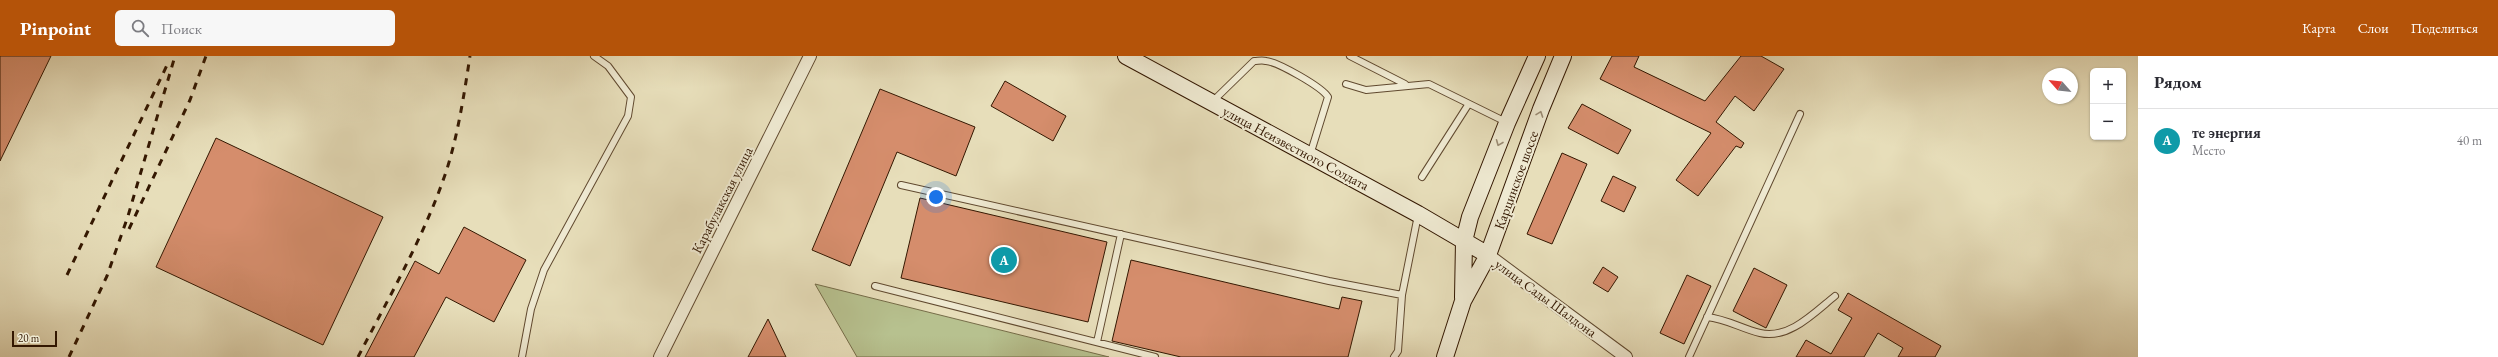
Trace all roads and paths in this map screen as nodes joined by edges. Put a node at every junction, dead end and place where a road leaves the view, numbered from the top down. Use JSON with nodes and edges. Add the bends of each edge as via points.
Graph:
{"nodes":[{"id":1,"x":594,"y":56,"type":"edge"},
{"id":2,"x":810,"y":56,"type":"edge"},
{"id":3,"x":1126,"y":56,"type":"edge"},
{"id":4,"x":1350,"y":56,"type":"edge"},
{"id":5,"x":1537,"y":56,"type":"edge"},
{"id":6,"x":1563,"y":56,"type":"edge"},
{"id":7,"x":1346,"y":84,"type":"dead end"},
{"id":8,"x":1405,"y":84,"type":"junction"},
{"id":9,"x":1212,"y":102,"type":"junction"},
{"id":10,"x":1468,"y":105,"type":"junction"},
{"id":11,"x":1800,"y":114,"type":"dead end"},
{"id":12,"x":1507,"y":123,"type":"junction"},
{"id":13,"x":1310,"y":155,"type":"junction"},
{"id":14,"x":1422,"y":177,"type":"dead end"},
{"id":15,"x":901,"y":185,"type":"dead end"},
{"id":16,"x":1418,"y":214,"type":"junction"},
{"id":17,"x":1121,"y":234,"type":"junction"},
{"id":18,"x":1464,"y":241,"type":"junction"},
{"id":19,"x":1488,"y":255,"type":"junction"},
{"id":20,"x":875,"y":286,"type":"dead end"},
{"id":21,"x":1402,"y":295,"type":"junction"},
{"id":22,"x":1835,"y":296,"type":"dead end"},
{"id":23,"x":1463,"y":301,"type":"junction"},
{"id":24,"x":1707,"y":317,"type":"junction"},
{"id":25,"x":1097,"y":342,"type":"junction"},
{"id":26,"x":522,"y":357,"type":"edge"},
{"id":27,"x":660,"y":357,"type":"edge"},
{"id":28,"x":1155,"y":357,"type":"edge"},
{"id":29,"x":1394,"y":357,"type":"edge"},
{"id":30,"x":1445,"y":357,"type":"edge"},
{"id":31,"x":1626,"y":357,"type":"edge"},
{"id":32,"x":1689,"y":357,"type":"edge"}],
"edges":[{"from":1,"to":26,"type":"lane","via":[[608,66],[631,97],[628,116],[544,270],[531,309]]},
{"from":2,"to":27,"type":"street","name":"Карабулакская улица"},
{"from":3,"to":9,"type":"main road","name":"улица Неизвестного Солдата"},
{"from":4,"to":8,"type":"lane"},
{"from":5,"to":12,"type":"main road","name":"Карцинское шоссе"},
{"from":19,"to":6,"type":"main road","name":"Карцинское шоссе","one_way":true},
{"from":7,"to":8,"type":"lane","via":[[1366,90]]},
{"from":8,"to":10,"type":"lane","via":[[1429,84]]},
{"from":9,"to":13,"type":"main road","name":"улица Неизвестного Солдата"},
{"from":9,"to":13,"type":"lane","via":[[1254,61],[1268,61],[1311,82],[1328,98]]},
{"from":10,"to":12,"type":"lane"},
{"from":10,"to":14,"type":"lane"},
{"from":11,"to":24,"type":"lane"},
{"from":12,"to":18,"type":"main road","name":"Карцинское шоссе","one_way":true,"via":[[1470,217]]},
{"from":13,"to":16,"type":"main road","name":"улица Неизвестного Солдата"},
{"from":15,"to":17,"type":"lane"},
{"from":16,"to":18,"type":"main road","name":"улица Неизвестного Солдата"},
{"from":16,"to":21,"type":"lane"},
{"from":17,"to":21,"type":"lane"},
{"from":17,"to":25,"type":"lane"},
{"from":18,"to":19,"type":"main road","name":"улица Сады Шалдона"},
{"from":18,"to":23,"type":"main road","name":"Карцинское шоссе"},
{"from":19,"to":23,"type":"main road","name":"Карцинское шоссе"},
{"from":19,"to":31,"type":"street","name":"улица Сады Шалдона"},
{"from":20,"to":25,"type":"lane"},
{"from":21,"to":29,"type":"lane","via":[[1398,351]]},
{"from":22,"to":24,"type":"lane","via":[[1794,328],[1776,333],[1761,334],[1724,318]]},
{"from":23,"to":30,"type":"main road","name":"Карцинское шоссе"},
{"from":24,"to":32,"type":"lane"},
{"from":25,"to":28,"type":"lane"}]}
